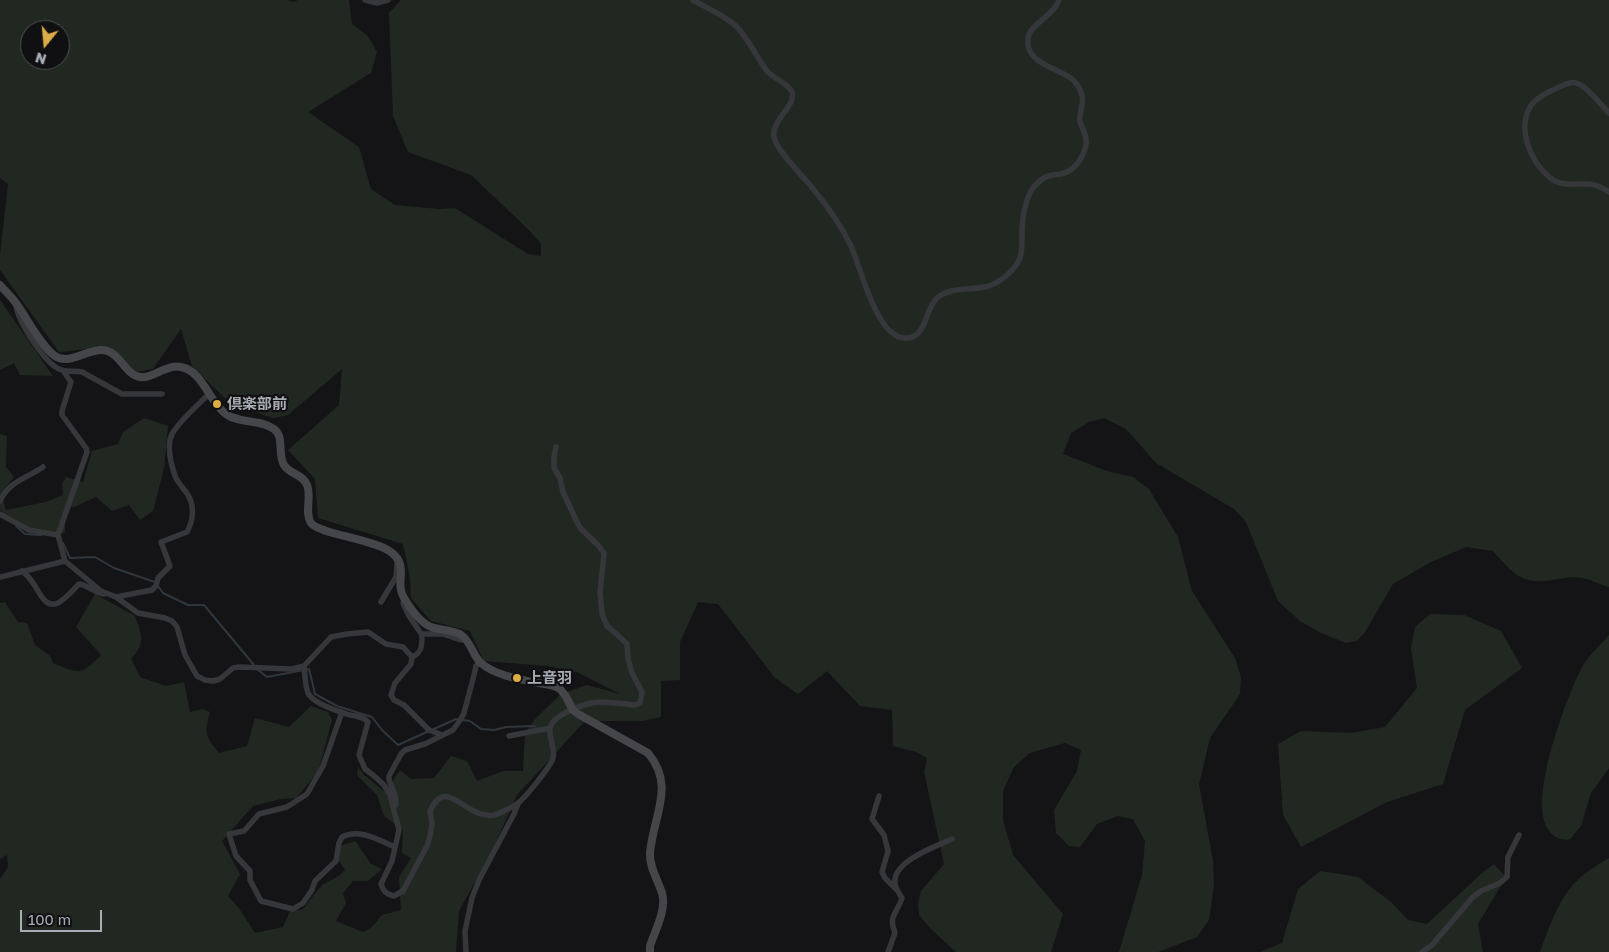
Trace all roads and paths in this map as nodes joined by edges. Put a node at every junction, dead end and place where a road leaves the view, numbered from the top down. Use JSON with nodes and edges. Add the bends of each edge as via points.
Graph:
{"nodes":[{"id":1,"x":365,"y":0,"type":"edge"},
{"id":2,"x":388,"y":0,"type":"edge"},
{"id":3,"x":693,"y":0,"type":"edge"},
{"id":4,"x":1059,"y":0,"type":"edge"},
{"id":5,"x":1609,"y":113,"type":"edge"},
{"id":6,"x":1609,"y":192,"type":"edge"},
{"id":7,"x":0,"y":285,"type":"edge"},
{"id":8,"x":16,"y":304,"type":"junction"},
{"id":9,"x":64,"y":372,"type":"junction"},
{"id":10,"x":162,"y":394,"type":"dead end"},
{"id":11,"x":209,"y":394,"type":"junction"},
{"id":12,"x":556,"y":447,"type":"dead end"},
{"id":13,"x":43,"y":467,"type":"dead end"},
{"id":14,"x":0,"y":501,"type":"edge"},
{"id":15,"x":0,"y":514,"type":"edge"},
{"id":16,"x":58,"y":535,"type":"junction"},
{"id":17,"x":65,"y":561,"type":"junction"},
{"id":18,"x":399,"y":561,"type":"junction"},
{"id":19,"x":22,"y":571,"type":"junction"},
{"id":20,"x":0,"y":577,"type":"edge"},
{"id":21,"x":108,"y":594,"type":"junction"},
{"id":22,"x":403,"y":596,"type":"junction"},
{"id":23,"x":116,"y":597,"type":"junction"},
{"id":24,"x":381,"y":602,"type":"dead end"},
{"id":25,"x":422,"y":635,"type":"junction"},
{"id":26,"x":465,"y":639,"type":"junction"},
{"id":27,"x":412,"y":657,"type":"junction"},
{"id":28,"x":480,"y":662,"type":"junction"},
{"id":29,"x":304,"y":666,"type":"junction"},
{"id":30,"x":573,"y":710,"type":"junction"},
{"id":31,"x":342,"y":712,"type":"junction"},
{"id":32,"x":550,"y":728,"type":"junction"},
{"id":33,"x":442,"y":735,"type":"junction"},
{"id":34,"x":509,"y":736,"type":"dead end"},
{"id":35,"x":878,"y":796,"type":"dead end"},
{"id":36,"x":518,"y":804,"type":"junction"},
{"id":37,"x":395,"y":814,"type":"junction"},
{"id":38,"x":1520,"y":835,"type":"dead end"},
{"id":39,"x":952,"y":839,"type":"dead end"},
{"id":40,"x":395,"y":847,"type":"junction"},
{"id":41,"x":898,"y":891,"type":"junction"},
{"id":42,"x":466,"y":952,"type":"edge"},
{"id":43,"x":650,"y":952,"type":"edge"},
{"id":44,"x":888,"y":952,"type":"edge"},
{"id":45,"x":1422,"y":952,"type":"edge"}],
"edges":[{"from":1,"to":2,"type":"street","via":[[377,4]]},
{"from":3,"to":4,"type":"street","via":[[735,25],[768,73],[792,93],[792,102],[782,113],[774,137],[780,150],[836,218],[880,318],[892,334],[904,338],[915,336],[922,330],[931,306],[945,293],[991,285],[1007,274],[1021,254],[1024,215],[1031,190],[1042,179],[1061,174],[1080,161],[1087,143],[1080,121],[1082,94],[1072,78],[1040,62],[1032,54],[1028,40],[1029,33]]},
{"from":5,"to":6,"type":"street","via":[[1580,84],[1571,82],[1530,106],[1525,128],[1534,159],[1554,181],[1566,185],[1590,184]]},
{"from":7,"to":8,"type":"main road"},
{"from":8,"to":9,"type":"street","via":[[30,338],[50,364]]},
{"from":8,"to":11,"type":"main road","via":[[36,334],[60,359],[108,350],[139,377],[171,366],[181,367],[194,373]]},
{"from":9,"to":10,"type":"street","via":[[82,372],[122,394]]},
{"from":9,"to":16,"type":"street","via":[[71,382],[62,415],[87,452]]},
{"from":11,"to":18,"type":"main road","via":[[225,414],[276,430],[280,437],[283,465],[307,483],[309,519],[313,526],[376,544],[393,553]]},
{"from":11,"to":23,"type":"street","via":[[180,424],[169,444],[176,476],[190,497],[192,523],[187,532],[161,542],[170,566],[152,590]]},
{"from":12,"to":30,"type":"street","via":[[554,468],[563,492],[581,529],[604,553],[600,593],[602,614],[607,626],[627,644],[632,673],[642,692],[640,703],[634,705],[592,703]]},
{"from":13,"to":14,"type":"street","via":[[8,488]]},
{"from":15,"to":16,"type":"street","via":[[29,530]]},
{"from":16,"to":17,"type":"street"},
{"from":17,"to":19,"type":"street"},
{"from":17,"to":21,"type":"street"},
{"from":18,"to":22,"type":"main road"},
{"from":18,"to":24,"type":"street","via":[[396,577]]},
{"from":19,"to":20,"type":"street"},
{"from":19,"to":21,"type":"street","via":[[48,604],[59,602],[79,584]]},
{"from":21,"to":23,"type":"street"},
{"from":22,"to":25,"type":"street","via":[[401,600]]},
{"from":22,"to":26,"type":"main road","via":[[428,626],[454,632]]},
{"from":23,"to":29,"type":"street","via":[[138,613],[172,621],[189,662],[197,676],[205,680],[220,679],[233,668],[240,667],[292,670]]},
{"from":25,"to":26,"type":"street","via":[[442,634]]},
{"from":25,"to":27,"type":"street","via":[[421,651]]},
{"from":26,"to":28,"type":"main road"},
{"from":27,"to":29,"type":"street","via":[[403,646],[386,644],[368,632],[331,638]]},
{"from":27,"to":33,"type":"street","via":[[411,664],[395,684],[391,695],[429,730]]},
{"from":28,"to":30,"type":"main road","via":[[494,672],[560,689]]},
{"from":28,"to":33,"type":"street","via":[[461,719],[453,730]]},
{"from":29,"to":31,"type":"street","via":[[308,694],[312,699]]},
{"from":30,"to":32,"type":"street","via":[[555,718]]},
{"from":30,"to":43,"type":"main road","via":[[648,753],[660,772],[662,786],[650,853],[663,908]]},
{"from":31,"to":37,"type":"street","via":[[367,720],[368,727],[359,755],[361,763],[384,785]]},
{"from":31,"to":40,"type":"street","via":[[323,766],[307,794],[287,807],[259,814],[244,831],[229,834],[236,856],[250,871],[250,880],[262,901],[293,909],[303,903],[315,881],[336,861],[342,837],[355,833]]},
{"from":32,"to":34,"type":"street"},
{"from":32,"to":36,"type":"street","via":[[553,758]]},
{"from":33,"to":37,"type":"street","via":[[401,754],[389,776],[395,795]]},
{"from":35,"to":41,"type":"street","via":[[872,819],[884,835],[888,851],[882,872]]},
{"from":36,"to":40,"type":"street","via":[[493,815],[470,810],[448,796],[438,797],[430,811],[432,824],[424,853],[403,890],[394,896],[387,894],[381,884]]},
{"from":36,"to":42,"type":"street","via":[[472,898],[465,931]]},
{"from":37,"to":40,"type":"street","via":[[399,830]]},
{"from":38,"to":45,"type":"street","via":[[1508,858],[1507,877],[1472,898],[1432,945]]},
{"from":39,"to":41,"type":"street","via":[[909,860],[896,875]]},
{"from":41,"to":44,"type":"street","via":[[902,898],[892,917],[895,933]]}]}
